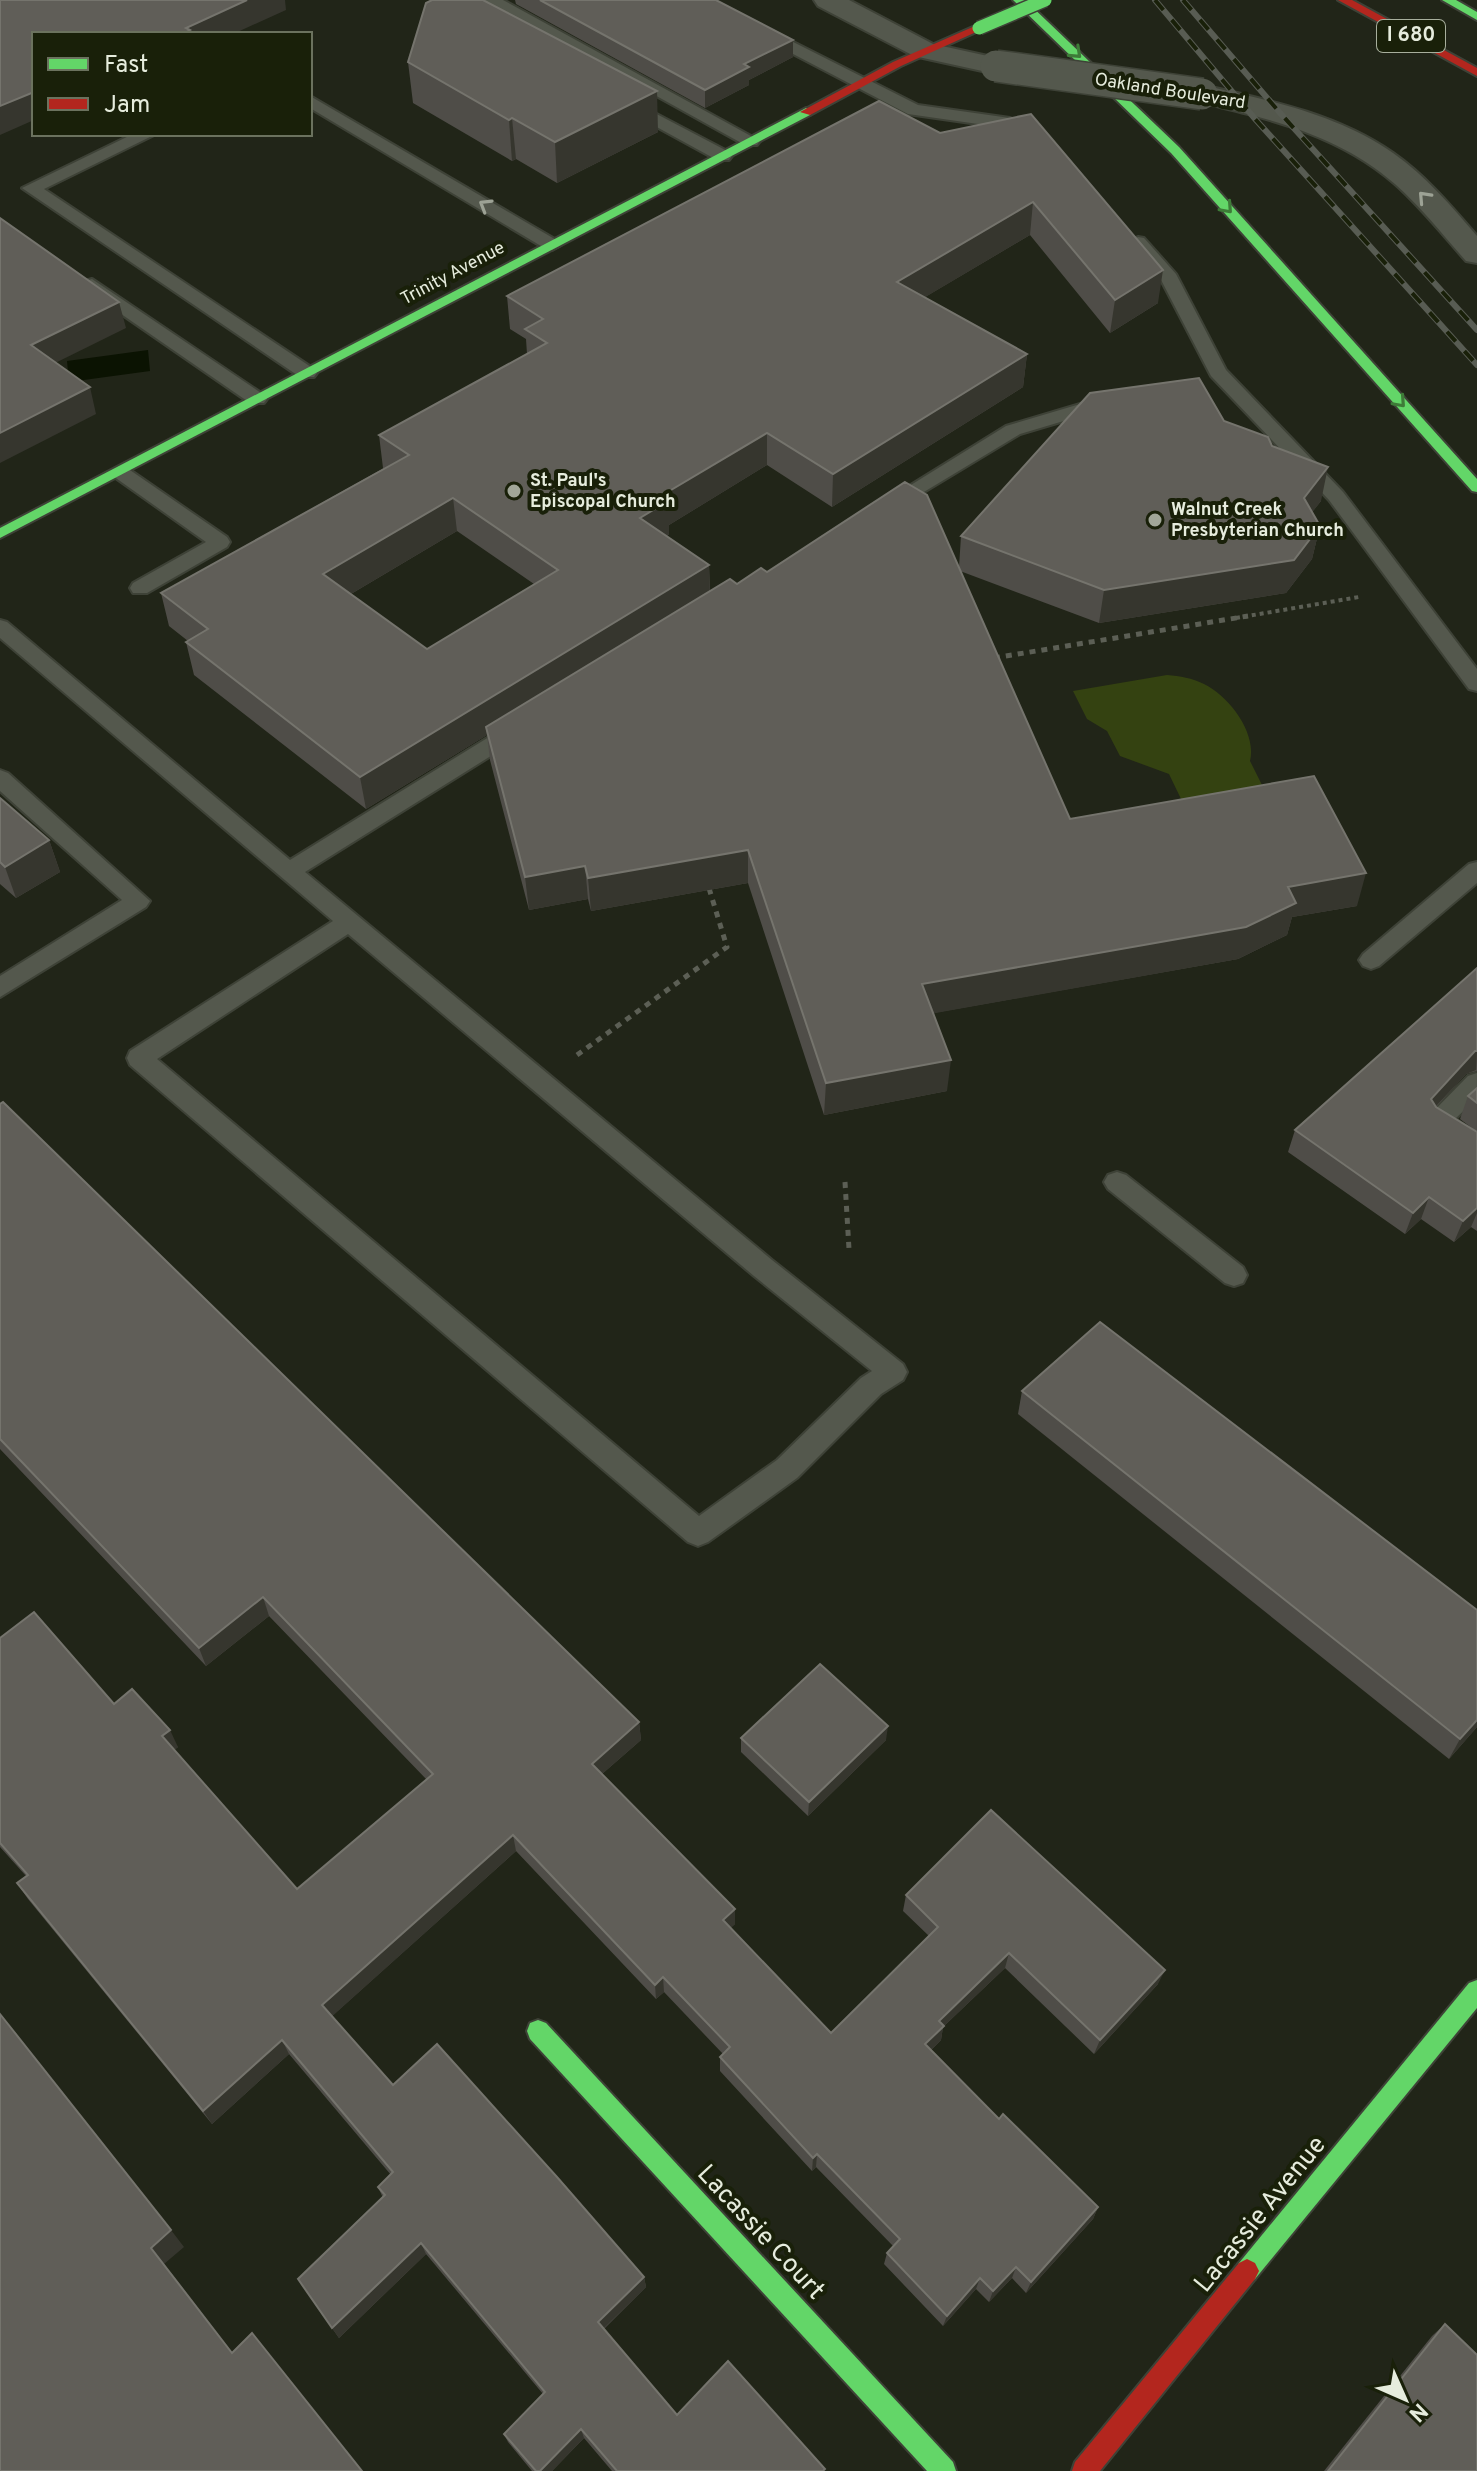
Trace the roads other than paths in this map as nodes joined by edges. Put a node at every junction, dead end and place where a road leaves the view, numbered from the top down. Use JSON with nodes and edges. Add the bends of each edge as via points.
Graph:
{"nodes":[{"id":1,"x":491,"y":0,"type":"edge"},
{"id":2,"x":698,"y":0,"type":"edge"},
{"id":3,"x":828,"y":0,"type":"edge"},
{"id":4,"x":1019,"y":0,"type":"edge"},
{"id":5,"x":1045,"y":0,"type":"edge"},
{"id":6,"x":1344,"y":0,"type":"edge"},
{"id":7,"x":1448,"y":0,"type":"edge"},
{"id":8,"x":1477,"y":17,"type":"edge"},
{"id":9,"x":924,"y":50,"type":"junction"},
{"id":10,"x":1103,"y":54,"type":"dead end"},
{"id":11,"x":1477,"y":73,"type":"edge"},
{"id":12,"x":861,"y":83,"type":"junction"},
{"id":13,"x":611,"y":95,"type":"edge"},
{"id":14,"x":312,"y":102,"type":"edge"},
{"id":15,"x":143,"y":136,"type":"edge"},
{"id":16,"x":751,"y":141,"type":"junction"},
{"id":17,"x":1046,"y":144,"type":"edge"},
{"id":18,"x":1175,"y":150,"type":"junction"},
{"id":19,"x":723,"y":156,"type":"junction"},
{"id":20,"x":1126,"y":229,"type":"edge"},
{"id":21,"x":552,"y":245,"type":"junction"},
{"id":22,"x":1477,"y":254,"type":"edge"},
{"id":23,"x":74,"y":272,"type":"edge"},
{"id":24,"x":1218,"y":372,"type":"junction"},
{"id":25,"x":307,"y":373,"type":"junction"},
{"id":26,"x":1191,"y":380,"type":"edge"},
{"id":27,"x":1122,"y":398,"type":"edge"},
{"id":28,"x":257,"y":399,"type":"junction"},
{"id":29,"x":120,"y":472,"type":"junction"},
{"id":30,"x":1477,"y":488,"type":"edge"},
{"id":31,"x":866,"y":518,"type":"edge"},
{"id":32,"x":0,"y":534,"type":"edge"},
{"id":33,"x":140,"y":588,"type":"dead end"},
{"id":34,"x":0,"y":627,"type":"edge"},
{"id":35,"x":1477,"y":684,"type":"edge"},
{"id":36,"x":531,"y":721,"type":"edge"},
{"id":37,"x":0,"y":778,"type":"edge"},
{"id":38,"x":1477,"y":870,"type":"edge"},
{"id":39,"x":290,"y":871,"type":"junction"},
{"id":40,"x":349,"y":922,"type":"junction"},
{"id":41,"x":1371,"y":960,"type":"dead end"},
{"id":42,"x":0,"y":988,"type":"edge"},
{"id":43,"x":1477,"y":1083,"type":"edge"},
{"id":44,"x":1477,"y":1147,"type":"edge"},
{"id":45,"x":1117,"y":1182,"type":"dead end"},
{"id":46,"x":1234,"y":1275,"type":"dead end"},
{"id":47,"x":1477,"y":1991,"type":"edge"},
{"id":48,"x":538,"y":2031,"type":"dead end"},
{"id":49,"x":944,"y":2471,"type":"edge"},
{"id":50,"x":1084,"y":2471,"type":"edge"}],
"edges":[{"from":1,"to":16,"type":"lane"},
{"from":2,"to":12,"type":"lane"},
{"from":3,"to":9,"type":"street","name":"Oakland Boulevard"},
{"from":4,"to":18,"type":"main road","one_way":true},
{"from":5,"to":9,"type":"main road","name":"Trinity Avenue","bridge":true},
{"from":6,"to":11,"type":"main road","number":"I 680"},
{"from":7,"to":8,"type":"main road"},
{"from":9,"to":12,"type":"main road","name":"Trinity Avenue"},
{"from":22,"to":9,"type":"street","name":"Oakland Boulevard","one_way":true,"bridge":true,"via":[[1404,176],[1370,152],[1298,118],[1202,94],[996,66]]},
{"from":10,"to":18,"type":"main road"},
{"from":12,"to":16,"type":"main road","name":"Trinity Avenue"},
{"from":12,"to":17,"type":"lane","via":[[914,110],[1010,123]]},
{"from":13,"to":19,"type":"lane"},
{"from":21,"to":14,"type":"lane","one_way":true},
{"from":15,"to":25,"type":"lane","via":[[31,188]]},
{"from":16,"to":19,"type":"main road","name":"Trinity Avenue"},
{"from":18,"to":30,"type":"main road","one_way":true},
{"from":19,"to":21,"type":"main road","name":"Trinity Avenue"},
{"from":20,"to":24,"type":"lane","via":[[1167,274]]},
{"from":21,"to":25,"type":"main road","name":"Trinity Avenue"},
{"from":23,"to":28,"type":"lane"},
{"from":24,"to":26,"type":"lane"},
{"from":24,"to":35,"type":"lane","via":[[1336,496]]},
{"from":25,"to":28,"type":"main road","name":"Trinity Avenue"},
{"from":27,"to":31,"type":"lane","via":[[1013,430]]},
{"from":28,"to":29,"type":"main road","name":"Trinity Avenue"},
{"from":29,"to":32,"type":"main road","name":"Trinity Avenue"},
{"from":29,"to":33,"type":"lane","via":[[220,542]]},
{"from":34,"to":39,"type":"lane"},
{"from":36,"to":39,"type":"lane"},
{"from":37,"to":42,"type":"lane","via":[[138,901]]},
{"from":38,"to":41,"type":"lane"},
{"from":39,"to":40,"type":"lane"},
{"from":40,"to":40,"type":"lane","via":[[139,1058],[698,1533],[787,1469],[871,1386],[893,1372]]},
{"from":43,"to":44,"type":"lane","via":[[1438,1120]]},
{"from":45,"to":46,"type":"lane"},
{"from":47,"to":50,"type":"main road","name":"Lacassie Avenue"},
{"from":48,"to":49,"type":"main road","name":"Lacassie Court"}]}
